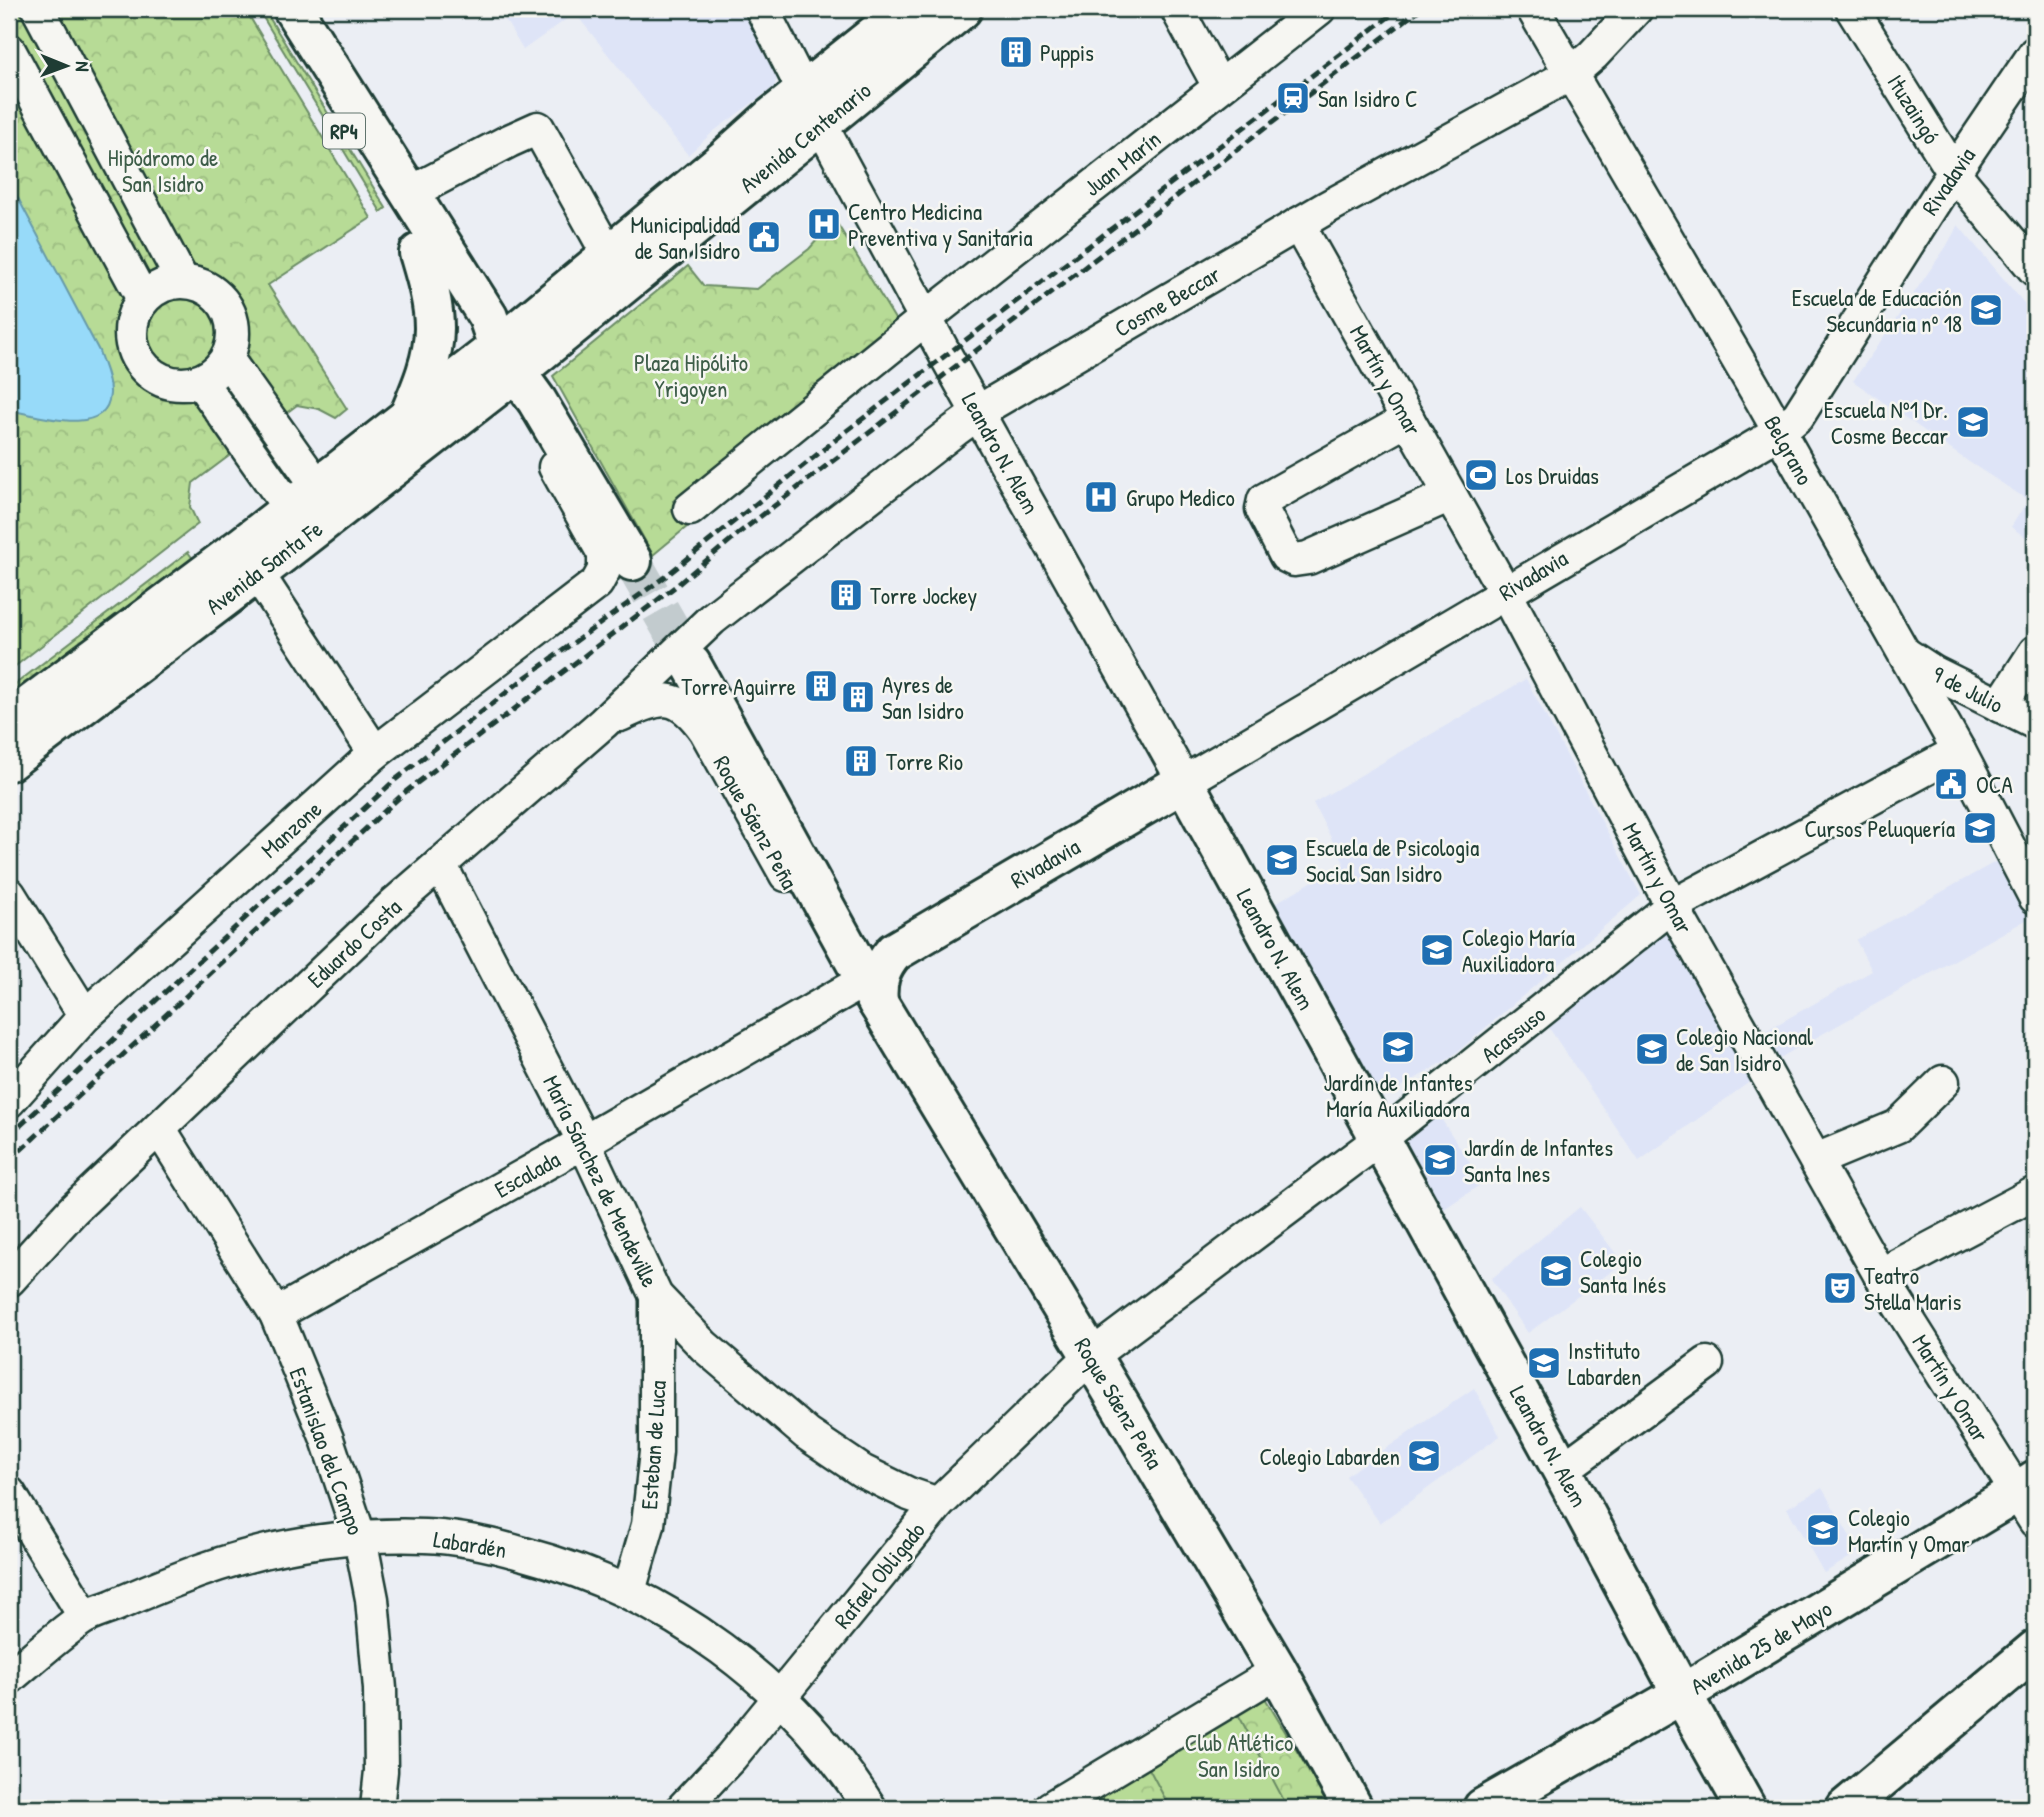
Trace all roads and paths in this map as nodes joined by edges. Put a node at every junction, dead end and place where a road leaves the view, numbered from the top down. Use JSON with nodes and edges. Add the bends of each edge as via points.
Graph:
{"nodes":[{"id":1,"x":38,"y":9,"type":"edge"},
{"id":2,"x":269,"y":9,"type":"edge"},
{"id":3,"x":293,"y":9,"type":"edge"},
{"id":4,"x":762,"y":9,"type":"edge"},
{"id":5,"x":907,"y":9,"type":"edge"},
{"id":6,"x":962,"y":9,"type":"edge"},
{"id":7,"x":1177,"y":9,"type":"edge"},
{"id":8,"x":1319,"y":9,"type":"edge"},
{"id":9,"x":1533,"y":9,"type":"edge"},
{"id":10,"x":1636,"y":9,"type":"edge"},
{"id":11,"x":1852,"y":9,"type":"edge"},
{"id":12,"x":9,"y":50,"type":"edge"},
{"id":13,"x":2035,"y":53,"type":"edge"},
{"id":14,"x":1571,"y":74,"type":"junction"},
{"id":15,"x":1219,"y":86,"type":"junction"},
{"id":16,"x":804,"y":91,"type":"junction"},
{"id":17,"x":814,"y":131,"type":"junction"},
{"id":18,"x":1954,"y":173,"type":"junction"},
{"id":19,"x":408,"y":194,"type":"junction"},
{"id":20,"x":1298,"y":224,"type":"junction"},
{"id":21,"x":419,"y":253,"type":"junction"},
{"id":22,"x":608,"y":254,"type":"junction"},
{"id":23,"x":2035,"y":270,"type":"edge"},
{"id":24,"x":182,"y":281,"type":"junction"},
{"id":25,"x":893,"y":294,"type":"dead end"},
{"id":26,"x":143,"y":299,"type":"junction"},
{"id":27,"x":930,"y":326,"type":"junction"},
{"id":28,"x":227,"y":359,"type":"junction"},
{"id":29,"x":508,"y":359,"type":"junction"},
{"id":30,"x":200,"y":381,"type":"junction"},
{"id":31,"x":861,"y":393,"type":"dead end"},
{"id":32,"x":978,"y":413,"type":"junction"},
{"id":33,"x":409,"y":416,"type":"junction"},
{"id":34,"x":1408,"y":419,"type":"junction"},
{"id":35,"x":1778,"y":433,"type":"junction"},
{"id":36,"x":1450,"y":495,"type":"junction"},
{"id":37,"x":304,"y":498,"type":"junction"},
{"id":38,"x":690,"y":509,"type":"dead end"},
{"id":39,"x":632,"y":561,"type":"tunnel mouth"},
{"id":40,"x":257,"y":573,"type":"junction"},
{"id":41,"x":1505,"y":592,"type":"junction"},
{"id":42,"x":712,"y":619,"type":"junction"},
{"id":43,"x":1903,"y":652,"type":"junction"},
{"id":44,"x":2035,"y":652,"type":"edge"},
{"id":45,"x":691,"y":664,"type":"tunnel mouth"},
{"id":46,"x":2000,"y":706,"type":"junction"},
{"id":47,"x":9,"y":721,"type":"edge"},
{"id":48,"x":603,"y":723,"type":"junction"},
{"id":49,"x":2035,"y":723,"type":"edge"},
{"id":50,"x":1959,"y":751,"type":"junction"},
{"id":51,"x":375,"y":753,"type":"junction"},
{"id":52,"x":9,"y":761,"type":"edge"},
{"id":53,"x":1184,"y":782,"type":"junction"},
{"id":54,"x":440,"y":864,"type":"junction"},
{"id":55,"x":9,"y":894,"type":"edge"},
{"id":56,"x":2035,"y":897,"type":"edge"},
{"id":57,"x":1672,"y":906,"type":"junction"},
{"id":58,"x":829,"y":911,"type":"junction"},
{"id":59,"x":879,"y":948,"type":"junction"},
{"id":60,"x":864,"y":996,"type":"junction"},
{"id":61,"x":85,"y":1016,"type":"junction"},
{"id":62,"x":1943,"y":1082,"type":"dead end"},
{"id":63,"x":9,"y":1101,"type":"edge"},
{"id":64,"x":159,"y":1128,"type":"junction"},
{"id":65,"x":1380,"y":1139,"type":"junction"},
{"id":66,"x":584,"y":1142,"type":"junction"},
{"id":67,"x":1816,"y":1160,"type":"junction"},
{"id":68,"x":2035,"y":1193,"type":"edge"},
{"id":69,"x":1880,"y":1275,"type":"junction"},
{"id":70,"x":9,"y":1280,"type":"edge"},
{"id":71,"x":656,"y":1296,"type":"junction"},
{"id":72,"x":276,"y":1314,"type":"junction"},
{"id":73,"x":1091,"y":1356,"type":"junction"},
{"id":74,"x":1707,"y":1363,"type":"dead end"},
{"id":75,"x":1562,"y":1470,"type":"junction"},
{"id":76,"x":9,"y":1493,"type":"edge"},
{"id":77,"x":2029,"y":1498,"type":"edge"},
{"id":78,"x":937,"y":1504,"type":"junction"},
{"id":79,"x":360,"y":1538,"type":"junction"},
{"id":80,"x":629,"y":1591,"type":"junction"},
{"id":81,"x":85,"y":1617,"type":"junction"},
{"id":82,"x":2035,"y":1650,"type":"edge"},
{"id":83,"x":1278,"y":1671,"type":"junction"},
{"id":84,"x":9,"y":1678,"type":"edge"},
{"id":85,"x":1682,"y":1694,"type":"junction"},
{"id":86,"x":780,"y":1698,"type":"junction"},
{"id":87,"x":377,"y":1808,"type":"edge"},
{"id":88,"x":683,"y":1808,"type":"edge"},
{"id":89,"x":870,"y":1808,"type":"edge"},
{"id":90,"x":1049,"y":1808,"type":"edge"},
{"id":91,"x":1353,"y":1808,"type":"edge"},
{"id":92,"x":1483,"y":1808,"type":"edge"},
{"id":93,"x":1746,"y":1808,"type":"edge"},
{"id":94,"x":1846,"y":1808,"type":"edge"}],
"edges":[{"from":1,"to":24,"type":"street"},
{"from":2,"to":21,"type":"main road","number":"RP4"},
{"from":3,"to":19,"type":"main road","number":"RP4"},
{"from":4,"to":16,"type":"street","name":"Leandro N. Alem"},
{"from":5,"to":16,"type":"main road","name":"Avenida Centenario"},
{"from":6,"to":17,"type":"main road","name":"Avenida Centenario"},
{"from":7,"to":15,"type":"street"},
{"from":8,"to":15,"type":"street","name":"Juan Marín"},
{"from":9,"to":14,"type":"street","name":"Belgrano"},
{"from":10,"to":14,"type":"street","name":"Cosme Beccar"},
{"from":11,"to":18,"type":"street","name":"Ituzaingó"},
{"from":12,"to":26,"type":"street"},
{"from":13,"to":18,"type":"street","name":"Rivadavia"},
{"from":14,"to":20,"type":"street","name":"Cosme Beccar"},
{"from":14,"to":35,"type":"street","name":"Belgrano"},
{"from":15,"to":27,"type":"street","name":"Juan Marín"},
{"from":16,"to":17,"type":"street","name":"Leandro N. Alem"},
{"from":16,"to":22,"type":"main road","name":"Avenida Centenario"},
{"from":17,"to":25,"type":"street"},
{"from":17,"to":27,"type":"street","name":"Leandro N. Alem"},
{"from":17,"to":29,"type":"main road","name":"Avenida Centenario"},
{"from":18,"to":23,"type":"street","name":"Ituzaingó"},
{"from":18,"to":35,"type":"street","name":"Rivadavia","via":[[1798,416]]},
{"from":19,"to":22,"type":"street","via":[[538,128]]},
{"from":19,"to":29,"type":"main road","number":"RP4","via":[[488,317]]},
{"from":20,"to":32,"type":"street","name":"Cosme Beccar"},
{"from":20,"to":34,"type":"street","name":"Martín y Omar"},
{"from":21,"to":29,"type":"main road","number":"RP4","via":[[470,332]]},
{"from":21,"to":33,"type":"main road","via":[[434,328],[430,359]]},
{"from":22,"to":29,"type":"main road","name":"Avenida Centenario"},
{"from":24,"to":26,"type":"street","via":[[158,287]]},
{"from":24,"to":28,"type":"street","via":[[212,290],[226,304],[233,322]]},
{"from":26,"to":30,"type":"street","via":[[133,316],[131,335],[135,354],[146,370],[181,384]]},
{"from":27,"to":31,"type":"street"},
{"from":27,"to":32,"type":"street","name":"Leandro N. Alem"},
{"from":27,"to":38,"type":"street"},
{"from":28,"to":30,"type":"street"},
{"from":28,"to":37,"type":"street"},
{"from":29,"to":33,"type":"main road","name":"Avenida Santa Fe"},
{"from":29,"to":39,"type":"main road","number":"RP4"},
{"from":29,"to":40,"type":"main road","name":"Avenida Santa Fe"},
{"from":29,"to":51,"type":"street","name":"Manzone","via":[[523,410],[604,554],[604,570],[597,583]]},
{"from":30,"to":37,"type":"street"},
{"from":32,"to":42,"type":"street","name":"Cosme Beccar"},
{"from":32,"to":53,"type":"street","name":"Leandro N. Alem"},
{"from":33,"to":37,"type":"main road","name":"Avenida Santa Fe"},
{"from":34,"to":36,"type":"street","name":"Martín y Omar"},
{"from":34,"to":36,"type":"street","via":[[1264,500],[1262,509],[1286,556],[1308,558]]},
{"from":35,"to":41,"type":"street","name":"Rivadavia"},
{"from":35,"to":43,"type":"street","name":"Belgrano"},
{"from":36,"to":41,"type":"street","name":"Martín y Omar"},
{"from":37,"to":47,"type":"main road","name":"Avenida Santa Fe"},
{"from":40,"to":51,"type":"street"},
{"from":40,"to":52,"type":"main road","name":"Avenida Santa Fe"},
{"from":41,"to":53,"type":"street","name":"Rivadavia"},
{"from":41,"to":57,"type":"street","name":"Martín y Omar"},
{"from":42,"to":48,"type":"street","name":"Eduardo Costa"},
{"from":42,"to":59,"type":"street","name":"Roque Sáenz Peña","via":[[704,643],[705,664]]},
{"from":43,"to":46,"type":"street","name":"9 de Julio"},
{"from":43,"to":50,"type":"street","name":"Belgrano"},
{"from":44,"to":46,"type":"street"},
{"from":45,"to":58,"type":"main road","name":"Roque Sáenz Peña"},
{"from":46,"to":49,"type":"street","name":"9 de Julio"},
{"from":48,"to":54,"type":"street","name":"Eduardo Costa"},
{"from":48,"to":60,"type":"street","name":"Roque Sáenz Peña","via":[[650,701],[670,700],[690,709]]},
{"from":50,"to":56,"type":"street","name":"Belgrano"},
{"from":50,"to":57,"type":"street","name":"Acassuso"},
{"from":51,"to":61,"type":"street","name":"Manzone"},
{"from":53,"to":59,"type":"main road","name":"Rivadavia"},
{"from":53,"to":65,"type":"main road","name":"Leandro N. Alem"},
{"from":54,"to":64,"type":"street","name":"Eduardo Costa"},
{"from":54,"to":66,"type":"street","name":"María Sánchez de Mendeville"},
{"from":55,"to":61,"type":"street"},
{"from":57,"to":65,"type":"street","name":"Acassuso"},
{"from":57,"to":67,"type":"street","name":"Martín y Omar"},
{"from":58,"to":59,"type":"main road","via":[[847,930]]},
{"from":58,"to":60,"type":"main road","name":"Roque Sáenz Peña"},
{"from":59,"to":60,"type":"main road","via":[[876,988]]},
{"from":60,"to":66,"type":"street","name":"Escalada"},
{"from":60,"to":73,"type":"main road","name":"Roque Sáenz Peña"},
{"from":61,"to":63,"type":"street","name":"Manzone"},
{"from":62,"to":67,"type":"street","via":[[1898,1126]]},
{"from":64,"to":70,"type":"street","name":"Eduardo Costa","via":[[73,1210]]},
{"from":64,"to":72,"type":"street","name":"Estanislao del Campo"},
{"from":65,"to":73,"type":"street","name":"Acassuso"},
{"from":65,"to":75,"type":"main road","name":"Leandro N. Alem"},
{"from":66,"to":71,"type":"street","name":"María Sánchez de Mendeville"},
{"from":66,"to":72,"type":"street","name":"Escalada"},
{"from":67,"to":69,"type":"street","name":"Martín y Omar"},
{"from":68,"to":69,"type":"street"},
{"from":69,"to":77,"type":"street","name":"Martín y Omar"},
{"from":71,"to":78,"type":"street","name":"María Sánchez de Mendeville","via":[[704,1346],[807,1434],[862,1471]]},
{"from":71,"to":80,"type":"street","name":"Esteban de Luca","via":[[656,1451],[648,1525]]},
{"from":72,"to":79,"type":"street","name":"Estanislao del Campo","via":[[327,1439]]},
{"from":73,"to":78,"type":"street","name":"Rafael Obligado"},
{"from":73,"to":83,"type":"main road","name":"Roque Sáenz Peña"},
{"from":74,"to":75,"type":"street"},
{"from":75,"to":85,"type":"main road","name":"Leandro N. Alem"},
{"from":76,"to":81,"type":"street"},
{"from":77,"to":85,"type":"main road","name":"Avenida 25 de Mayo"},
{"from":78,"to":86,"type":"street","name":"Rafael Obligado"},
{"from":79,"to":80,"type":"street","name":"Labardén","via":[[427,1536],[496,1546],[564,1564]]},
{"from":79,"to":81,"type":"street","name":"Labardén","via":[[288,1546],[216,1564]]},
{"from":79,"to":87,"type":"street","name":"Estanislao del Campo","via":[[372,1599],[380,1689]]},
{"from":80,"to":86,"type":"street","name":"Labardén","via":[[709,1638]]},
{"from":81,"to":84,"type":"street","name":"Labardén"},
{"from":82,"to":94,"type":"main road"},
{"from":83,"to":90,"type":"street"},
{"from":83,"to":91,"type":"main road","name":"Roque Sáenz Peña"},
{"from":85,"to":92,"type":"main road","name":"Avenida 25 de Mayo"},
{"from":85,"to":93,"type":"main road","name":"Leandro N. Alem"},
{"from":86,"to":88,"type":"street","name":"Rafael Obligado"},
{"from":86,"to":89,"type":"street","name":"Labardén","via":[[847,1771]]}]}
